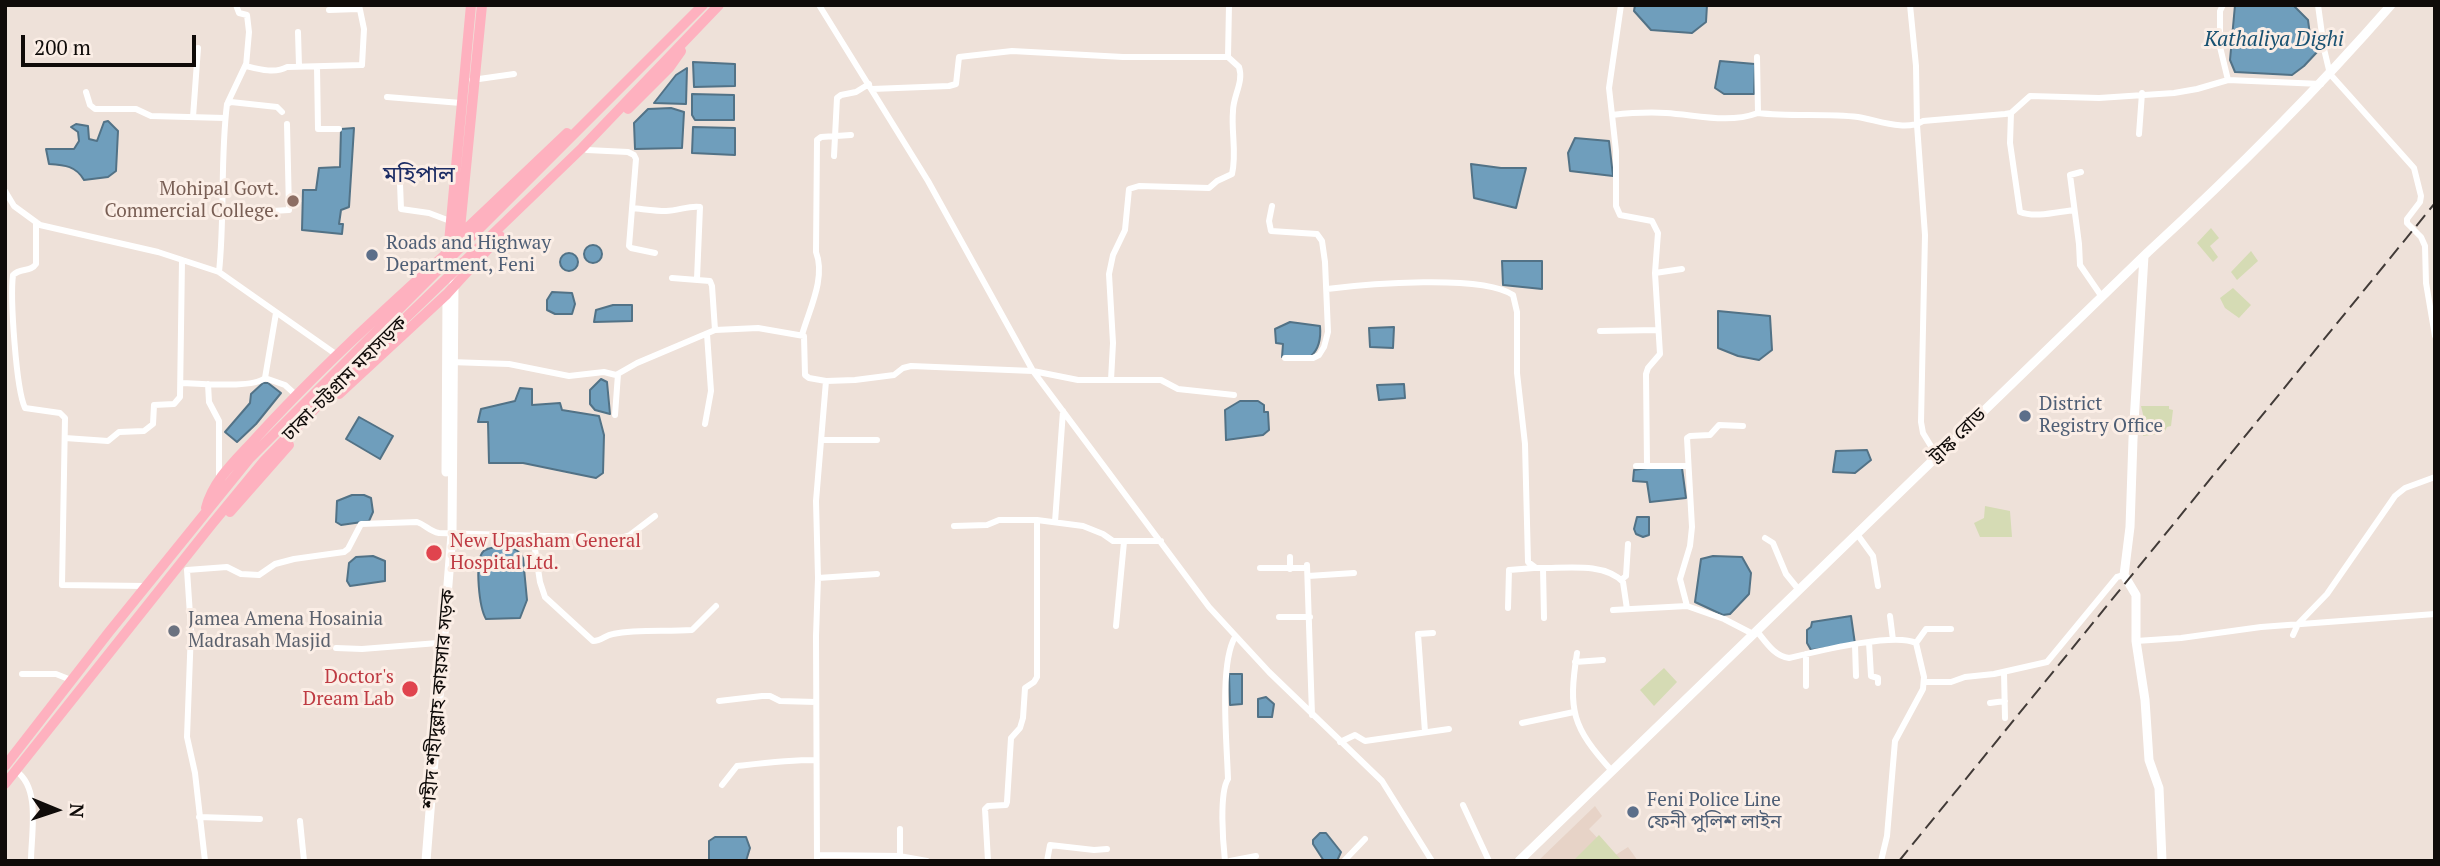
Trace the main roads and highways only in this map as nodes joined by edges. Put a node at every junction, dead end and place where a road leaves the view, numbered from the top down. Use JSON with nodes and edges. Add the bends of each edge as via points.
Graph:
{"nodes":[{"id":1,"x":471,"y":5,"type":"edge"},
{"id":2,"x":482,"y":5,"type":"edge"},
{"id":3,"x":703,"y":5,"type":"edge"},
{"id":4,"x":719,"y":5,"type":"edge"},
{"id":5,"x":2391,"y":5,"type":"edge"},
{"id":6,"x":683,"y":35,"type":"junction"},
{"id":7,"x":468,"y":80,"type":"junction"},
{"id":8,"x":460,"y":239,"type":"junction"},
{"id":9,"x":447,"y":253,"type":"junction"},
{"id":10,"x":2144,"y":256,"type":"junction"},
{"id":11,"x":454,"y":285,"type":"junction"},
{"id":12,"x":447,"y":294,"type":"junction"},
{"id":13,"x":449,"y":362,"type":"junction"},
{"id":14,"x":204,"y":514,"type":"junction"},
{"id":15,"x":212,"y":524,"type":"junction"},
{"id":16,"x":449,"y":534,"type":"junction"},
{"id":17,"x":11,"y":768,"type":"edge"},
{"id":18,"x":5,"y":784,"type":"edge"},
{"id":19,"x":423,"y":861,"type":"edge"},
{"id":20,"x":1519,"y":861,"type":"edge"},
{"id":21,"x":2162,"y":861,"type":"edge"}],
"edges":[{"from":1,"to":7,"type":"highway"},
{"from":2,"to":7,"type":"highway"},
{"from":3,"to":6,"type":"highway","name":"ঢাকা-চট্টগ্রাম মহাসড়ক"},
{"from":4,"to":6,"type":"highway","name":"ঢাকা-চট্টগ্রাম মহাসড়ক"},
{"from":5,"to":10,"type":"main road","name":"ট্রাঙ্ক রোড","via":[[2321,84]]},
{"from":6,"to":8,"type":"highway","via":[[670,33],[656,44]]},
{"from":6,"to":11,"type":"highway","via":[[681,51],[669,68]]},
{"from":6,"to":14,"type":"highway","name":"ঢাকা-চট্টগ্রাম মহাসড়ক","via":[[301,406]]},
{"from":6,"to":15,"type":"highway","name":"ঢাকা-চট্টগ্রাম মহাসড়ক","via":[[582,148],[264,461]]},
{"from":7,"to":8,"type":"highway"},
{"from":7,"to":9,"type":"highway","via":[[461,103]]},
{"from":8,"to":9,"type":"highway"},
{"from":8,"to":11,"type":"highway"},
{"from":9,"to":12,"type":"highway"},
{"from":9,"to":14,"type":"highway","via":[[296,395],[219,480]]},
{"from":10,"to":20,"type":"main road","name":"ট্রাঙ্ক রোড"},
{"from":10,"to":21,"type":"main road","via":[[2124,575],[2136,595],[2136,641],[2149,760],[2159,788]]},
{"from":11,"to":12,"type":"highway"},
{"from":11,"to":13,"type":"main road","name":"শহীদ শহীদুল্লাহ কায়সার সড়ক"},
{"from":12,"to":13,"type":"main road","name":"শহীদ শহীদুল্লাহ কায়সার সড়ক"},
{"from":12,"to":15,"type":"highway","via":[[342,391],[232,510]]},
{"from":13,"to":16,"type":"main road","name":"শহীদ শহীদুল্লাহ কায়সার সড়ক"},
{"from":14,"to":17,"type":"highway","name":"ঢাকা-চট্টগ্রাম মহাসড়ক","via":[[71,680]]},
{"from":15,"to":17,"type":"highway","name":"ঢাকা-চট্টগ্রাম মহাসড়ক"},
{"from":16,"to":19,"type":"main road","name":"শহীদ শহীদুল্লাহ কায়সার সড়ক"},
{"from":16,"to":19,"type":"main road","name":"শহীদ শহীদুল্লাহ কায়সার সড়ক"},
{"from":17,"to":18,"type":"highway","name":"ঢাকা-চট্টগ্রাম মহাসড়ক"}]}
